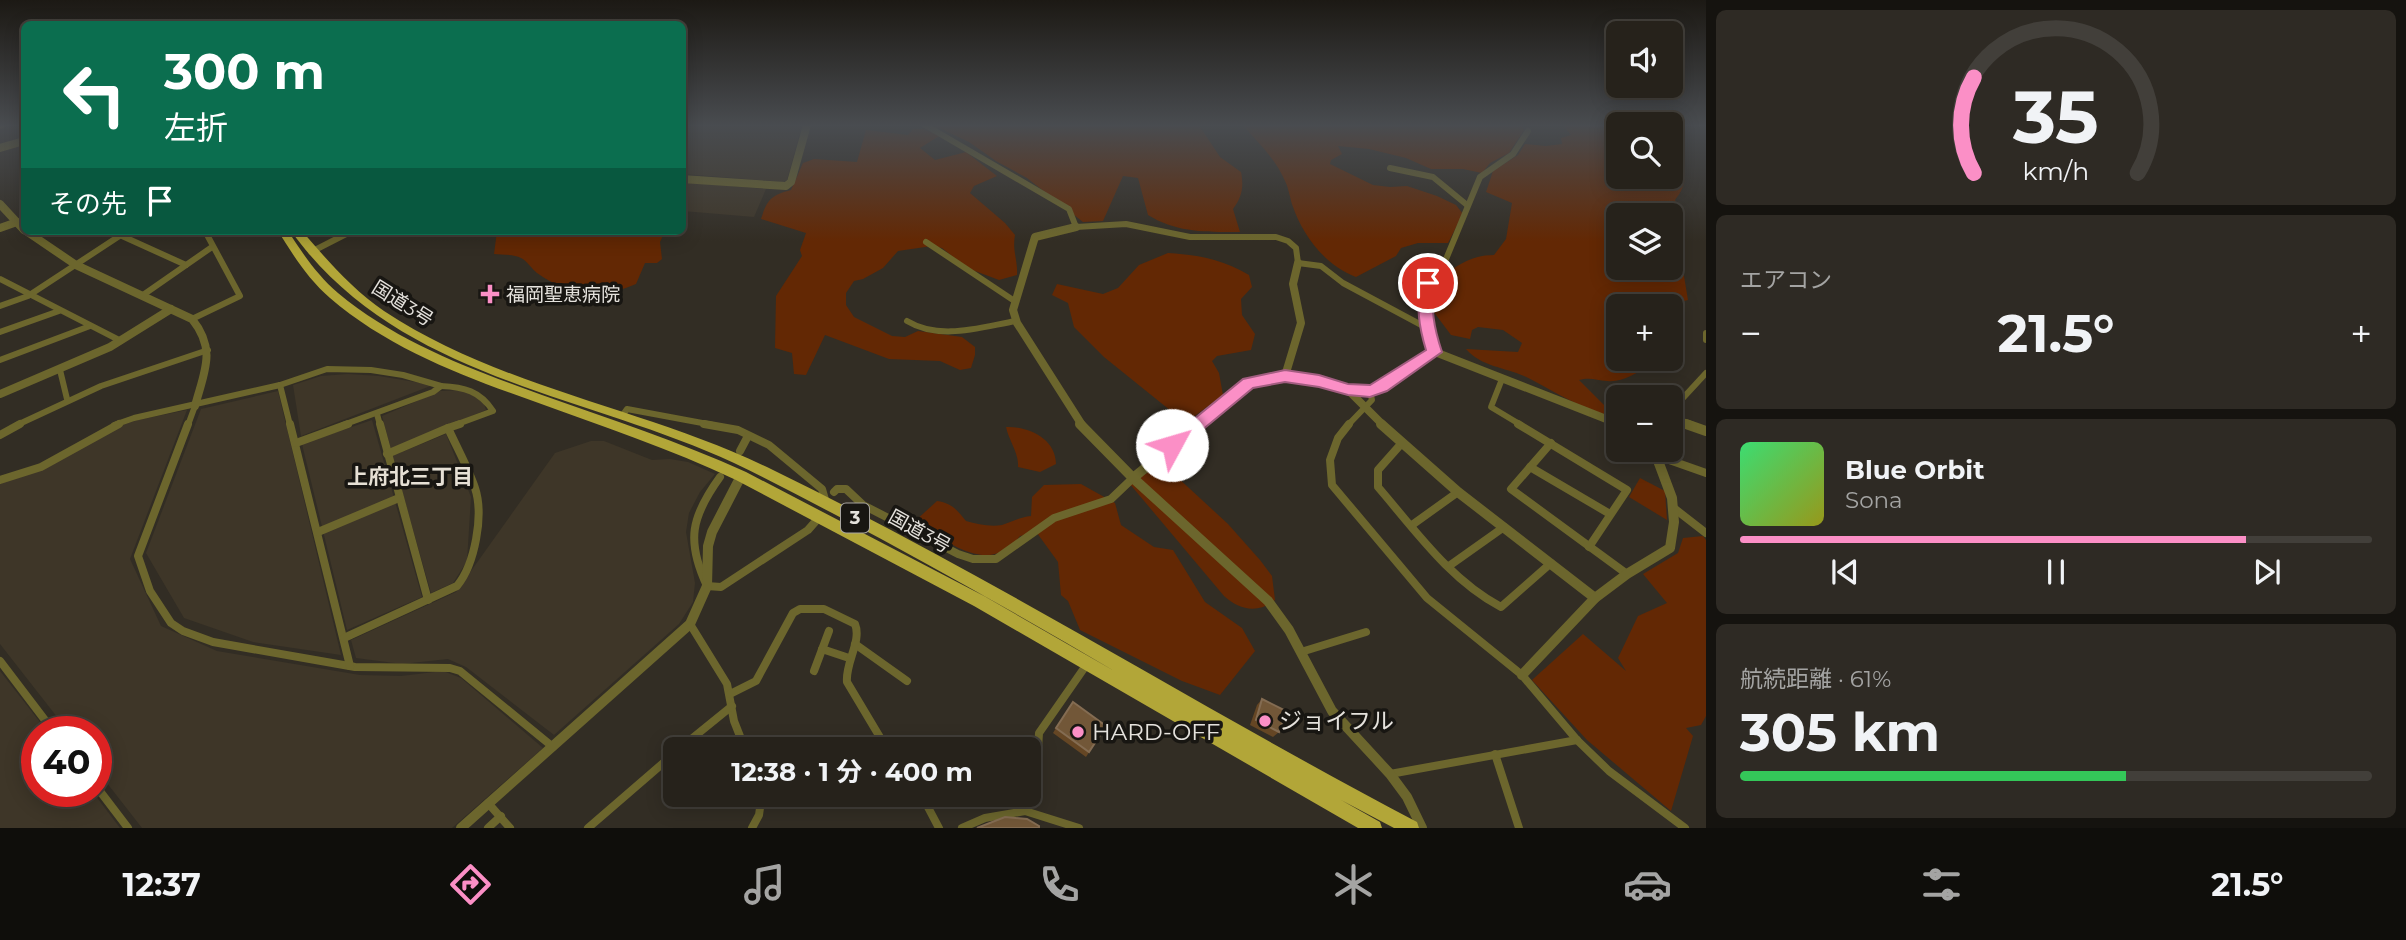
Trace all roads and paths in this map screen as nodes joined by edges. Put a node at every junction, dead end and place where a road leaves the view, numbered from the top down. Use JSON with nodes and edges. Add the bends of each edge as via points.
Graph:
{"nodes":[{"id":1,"x":796,"y":164,"type":"edge"},
{"id":2,"x":989,"y":164,"type":"edge"},
{"id":3,"x":1499,"y":164,"type":"edge"},
{"id":4,"x":1390,"y":168,"type":"dead end"},
{"id":5,"x":686,"y":179,"type":"edge"},
{"id":6,"x":0,"y":204,"type":"edge"},
{"id":7,"x":1466,"y":205,"type":"junction"},
{"id":8,"x":21,"y":220,"type":"edge"},
{"id":9,"x":1076,"y":227,"type":"junction"},
{"id":10,"x":0,"y":228,"type":"edge"},
{"id":11,"x":32,"y":235,"type":"edge"},
{"id":12,"x":207,"y":235,"type":"edge"},
{"id":13,"x":286,"y":235,"type":"edge"},
{"id":14,"x":299,"y":235,"type":"edge"},
{"id":15,"x":344,"y":235,"type":"edge"},
{"id":16,"x":120,"y":236,"type":"joint"},
{"id":17,"x":926,"y":242,"type":"dead end"},
{"id":18,"x":212,"y":247,"type":"junction"},
{"id":19,"x":311,"y":252,"type":"junction"},
{"id":20,"x":1298,"y":263,"type":"junction"},
{"id":21,"x":76,"y":265,"type":"junction"},
{"id":22,"x":186,"y":265,"type":"junction"},
{"id":23,"x":0,"y":279,"type":"edge"},
{"id":24,"x":143,"y":295,"type":"junction"},
{"id":25,"x":28,"y":296,"type":"junction"},
{"id":26,"x":1016,"y":302,"type":"junction"},
{"id":27,"x":0,"y":306,"type":"edge"},
{"id":28,"x":172,"y":309,"type":"junction"},
{"id":29,"x":59,"y":311,"type":"junction"},
{"id":30,"x":192,"y":319,"type":"junction"},
{"id":31,"x":908,"y":321,"type":"dead end"},
{"id":32,"x":1016,"y":321,"type":"junction"},
{"id":33,"x":90,"y":326,"type":"junction"},
{"id":34,"x":1427,"y":328,"type":"junction"},
{"id":35,"x":0,"y":332,"type":"edge"},
{"id":36,"x":1706,"y":333,"type":"edge"},
{"id":37,"x":1706,"y":340,"type":"edge"},
{"id":38,"x":121,"y":341,"type":"junction"},
{"id":39,"x":208,"y":350,"type":"junction"},
{"id":40,"x":1434,"y":352,"type":"junction"},
{"id":41,"x":0,"y":360,"type":"edge"},
{"id":42,"x":60,"y":370,"type":"junction"},
{"id":43,"x":1706,"y":373,"type":"edge"},
{"id":44,"x":1285,"y":376,"type":"junction"},
{"id":45,"x":1502,"y":379,"type":"junction"},
{"id":46,"x":280,"y":385,"type":"junction"},
{"id":47,"x":441,"y":386,"type":"junction"},
{"id":48,"x":1348,"y":390,"type":"junction"},
{"id":49,"x":1370,"y":391,"type":"junction"},
{"id":50,"x":0,"y":394,"type":"edge"},
{"id":51,"x":1683,"y":398,"type":"edge"},
{"id":52,"x":67,"y":399,"type":"junction"},
{"id":53,"x":195,"y":406,"type":"junction"},
{"id":54,"x":1366,"y":406,"type":"junction"},
{"id":55,"x":377,"y":414,"type":"junction"},
{"id":56,"x":622,"y":416,"type":"junction"},
{"id":57,"x":1606,"y":419,"type":"edge"},
{"id":58,"x":1683,"y":422,"type":"edge"},
{"id":59,"x":447,"y":428,"type":"junction"},
{"id":60,"x":1706,"y":431,"type":"edge"},
{"id":61,"x":0,"y":435,"type":"edge"},
{"id":62,"x":748,"y":436,"type":"junction"},
{"id":63,"x":296,"y":443,"type":"junction"},
{"id":64,"x":1401,"y":443,"type":"junction"},
{"id":65,"x":1551,"y":443,"type":"junction"},
{"id":66,"x":740,"y":451,"type":"dead end"},
{"id":67,"x":387,"y":454,"type":"junction"},
{"id":68,"x":1655,"y":462,"type":"edge"},
{"id":69,"x":1679,"y":462,"type":"edge"},
{"id":70,"x":1531,"y":467,"type":"junction"},
{"id":71,"x":1706,"y":473,"type":"edge"},
{"id":72,"x":741,"y":476,"type":"junction"},
{"id":73,"x":720,"y":477,"type":"dead end"},
{"id":74,"x":1133,"y":478,"type":"junction"},
{"id":75,"x":0,"y":480,"type":"edge"},
{"id":76,"x":1458,"y":492,"type":"junction"},
{"id":77,"x":830,"y":497,"type":"junction"},
{"id":78,"x":399,"y":498,"type":"junction"},
{"id":79,"x":1675,"y":509,"type":"junction"},
{"id":80,"x":1611,"y":514,"type":"junction"},
{"id":81,"x":815,"y":522,"type":"dead end"},
{"id":82,"x":1412,"y":525,"type":"junction"},
{"id":83,"x":1504,"y":527,"type":"junction"},
{"id":84,"x":318,"y":532,"type":"junction"},
{"id":85,"x":1706,"y":533,"type":"edge"},
{"id":86,"x":1590,"y":547,"type":"junction"},
{"id":87,"x":1552,"y":562,"type":"junction"},
{"id":88,"x":1449,"y":566,"type":"junction"},
{"id":89,"x":1627,"y":574,"type":"junction"},
{"id":90,"x":707,"y":586,"type":"junction"},
{"id":91,"x":1595,"y":598,"type":"junction"},
{"id":92,"x":428,"y":600,"type":"junction"},
{"id":93,"x":690,"y":624,"type":"junction"},
{"id":94,"x":829,"y":631,"type":"dead end"},
{"id":95,"x":1366,"y":632,"type":"dead end"},
{"id":96,"x":344,"y":638,"type":"junction"},
{"id":97,"x":855,"y":644,"type":"junction"},
{"id":98,"x":822,"y":649,"type":"junction"},
{"id":99,"x":1301,"y":652,"type":"junction"},
{"id":100,"x":849,"y":658,"type":"junction"},
{"id":101,"x":0,"y":661,"type":"edge"},
{"id":102,"x":1087,"y":664,"type":"junction"},
{"id":103,"x":350,"y":666,"type":"junction"},
{"id":104,"x":814,"y":671,"type":"dead end"},
{"id":105,"x":1522,"y":675,"type":"junction"},
{"id":106,"x":907,"y":681,"type":"dead end"},
{"id":107,"x":730,"y":694,"type":"junction"},
{"id":108,"x":732,"y":706,"type":"junction"},
{"id":109,"x":42,"y":716,"type":"edge"},
{"id":110,"x":693,"y":737,"type":"edge"},
{"id":111,"x":740,"y":737,"type":"edge"},
{"id":112,"x":879,"y":737,"type":"edge"},
{"id":113,"x":1577,"y":740,"type":"junction"},
{"id":114,"x":553,"y":747,"type":"junction"},
{"id":115,"x":1495,"y":754,"type":"junction"},
{"id":116,"x":663,"y":763,"type":"edge"},
{"id":117,"x":1390,"y":775,"type":"junction"},
{"id":118,"x":488,"y":803,"type":"junction"},
{"id":119,"x":112,"y":807,"type":"edge"},
{"id":120,"x":761,"y":807,"type":"edge"},
{"id":121,"x":928,"y":807,"type":"edge"},
{"id":122,"x":1027,"y":810,"type":"junction"},
{"id":123,"x":501,"y":816,"type":"junction"},
{"id":124,"x":594,"y":826,"type":"edge"},
{"id":125,"x":128,"y":828,"type":"edge"},
{"id":126,"x":461,"y":828,"type":"edge"},
{"id":127,"x":488,"y":828,"type":"edge"},
{"id":128,"x":510,"y":828,"type":"edge"},
{"id":129,"x":752,"y":828,"type":"edge"},
{"id":130,"x":939,"y":828,"type":"edge"},
{"id":131,"x":962,"y":828,"type":"edge"},
{"id":132,"x":1079,"y":828,"type":"edge"},
{"id":133,"x":1374,"y":828,"type":"edge"},
{"id":134,"x":1411,"y":828,"type":"edge"},
{"id":135,"x":1422,"y":828,"type":"edge"},
{"id":136,"x":1519,"y":828,"type":"edge"},
{"id":137,"x":1685,"y":828,"type":"edge"}],
"edges":[{"from":1,"to":5,"type":"street","via":[[786,186]]},
{"from":2,"to":9,"type":"street","via":[[1069,209]]},
{"from":3,"to":7,"type":"street","via":[[1480,177]]},
{"from":4,"to":7,"type":"street","via":[[1432,175]]},
{"from":6,"to":8,"type":"street"},
{"from":7,"to":34,"type":"street","via":[[1444,264],[1428,283],[1424,300]]},
{"from":8,"to":10,"type":"street"},
{"from":9,"to":20,"type":"street","via":[[1139,225],[1196,238],[1229,234],[1271,238],[1293,244]]},
{"from":9,"to":26,"type":"street","via":[[1035,237]]},
{"from":11,"to":21,"type":"street"},
{"from":12,"to":18,"type":"street"},
{"from":13,"to":72,"type":"highway","name":"国道3号","number":"3","via":[[324,286],[376,326],[409,344],[466,371]]},
{"from":14,"to":19,"type":"highway","name":"国道3号","number":"3"},
{"from":15,"to":19,"type":"street"},
{"from":16,"to":21,"type":"street"},
{"from":16,"to":22,"type":"street"},
{"from":17,"to":26,"type":"street"},
{"from":18,"to":22,"type":"street"},
{"from":18,"to":30,"type":"street","via":[[240,296]]},
{"from":19,"to":56,"type":"highway","name":"国道3号","number":"3","via":[[362,302],[430,343]]},
{"from":20,"to":34,"type":"street","via":[[1321,266],[1343,283]]},
{"from":20,"to":44,"type":"street","via":[[1293,284],[1301,323]]},
{"from":21,"to":24,"type":"street"},
{"from":21,"to":25,"type":"street"},
{"from":22,"to":24,"type":"street"},
{"from":23,"to":25,"type":"street"},
{"from":24,"to":28,"type":"street"},
{"from":25,"to":27,"type":"street"},
{"from":25,"to":29,"type":"street"},
{"from":26,"to":32,"type":"street"},
{"from":28,"to":30,"type":"street"},
{"from":28,"to":38,"type":"street"},
{"from":29,"to":33,"type":"street"},
{"from":29,"to":35,"type":"street"},
{"from":30,"to":39,"type":"street"},
{"from":31,"to":32,"type":"street","via":[[931,330],[963,330]]},
{"from":32,"to":74,"type":"street","via":[[1071,411]]},
{"from":33,"to":38,"type":"street"},
{"from":33,"to":41,"type":"street"},
{"from":34,"to":40,"type":"street"},
{"from":36,"to":37,"type":"street"},
{"from":38,"to":42,"type":"street"},
{"from":39,"to":52,"type":"street"},
{"from":39,"to":53,"type":"street"},
{"from":40,"to":45,"type":"street"},
{"from":40,"to":49,"type":"street"},
{"from":42,"to":50,"type":"street"},
{"from":42,"to":52,"type":"street"},
{"from":43,"to":51,"type":"street"},
{"from":44,"to":48,"type":"street"},
{"from":44,"to":74,"type":"street","via":[[1249,383]]},
{"from":45,"to":57,"type":"street"},
{"from":45,"to":65,"type":"street","via":[[1491,407]]},
{"from":46,"to":47,"type":"street","via":[[339,369],[403,375]]},
{"from":46,"to":53,"type":"street"},
{"from":46,"to":63,"type":"street"},
{"from":47,"to":55,"type":"street"},
{"from":47,"to":59,"type":"street","via":[[466,387],[486,397],[494,411]]},
{"from":48,"to":49,"type":"street"},
{"from":48,"to":54,"type":"street"},
{"from":49,"to":54,"type":"street","via":[[1372,400]]},
{"from":52,"to":61,"type":"street"},
{"from":53,"to":75,"type":"street","via":[[120,422],[41,467]]},
{"from":53,"to":103,"type":"street","via":[[138,556],[157,603],[171,623],[196,636]]},
{"from":54,"to":64,"type":"street"},
{"from":54,"to":105,"type":"street","via":[[1343,428],[1333,451],[1327,470],[1332,485],[1427,598]]},
{"from":55,"to":63,"type":"street"},
{"from":55,"to":67,"type":"street"},
{"from":56,"to":62,"type":"street","via":[[627,409]]},
{"from":56,"to":77,"type":"highway","name":"国道3号","number":"3"},
{"from":58,"to":60,"type":"street"},
{"from":59,"to":67,"type":"street"},
{"from":59,"to":92,"type":"street","via":[[476,491],[477,541],[470,566],[457,586]]},
{"from":62,"to":66,"type":"street"},
{"from":62,"to":77,"type":"street","via":[[769,445]]},
{"from":63,"to":84,"type":"street"},
{"from":64,"to":76,"type":"street"},
{"from":64,"to":82,"type":"street","via":[[1378,470],[1378,487]]},
{"from":65,"to":70,"type":"street"},
{"from":65,"to":80,"type":"street","via":[[1627,490]]},
{"from":67,"to":78,"type":"street"},
{"from":68,"to":79,"type":"street","via":[[1666,479]]},
{"from":69,"to":71,"type":"street"},
{"from":70,"to":80,"type":"street"},
{"from":70,"to":86,"type":"street","via":[[1511,489]]},
{"from":72,"to":90,"type":"street","via":[[712,532]]},
{"from":72,"to":102,"type":"highway","name":"国道3号","number":"3","via":[[979,601]]},
{"from":73,"to":90,"type":"street","via":[[702,500],[691,536]]},
{"from":74,"to":77,"type":"street","via":[[1111,499],[1054,518],[996,559],[985,560],[958,554],[904,528],[863,505],[846,489],[837,489]]},
{"from":74,"to":99,"type":"street","via":[[1268,601]]},
{"from":76,"to":82,"type":"street"},
{"from":76,"to":83,"type":"street"},
{"from":77,"to":134,"type":"highway","name":"国道3号","number":"3","via":[[1262,748]]},
{"from":78,"to":84,"type":"street"},
{"from":78,"to":92,"type":"street"},
{"from":79,"to":85,"type":"street"},
{"from":79,"to":89,"type":"street","via":[[1670,548]]},
{"from":80,"to":86,"type":"street"},
{"from":81,"to":90,"type":"street","via":[[721,587]]},
{"from":82,"to":88,"type":"street"},
{"from":83,"to":87,"type":"street"},
{"from":83,"to":88,"type":"street"},
{"from":84,"to":96,"type":"street"},
{"from":86,"to":89,"type":"street"},
{"from":87,"to":88,"type":"street","via":[[1501,607],[1488,602]]},
{"from":87,"to":91,"type":"street"},
{"from":89,"to":91,"type":"street"},
{"from":90,"to":93,"type":"street"},
{"from":91,"to":105,"type":"street"},
{"from":92,"to":96,"type":"street"},
{"from":93,"to":107,"type":"street","via":[[715,660]]},
{"from":93,"to":114,"type":"street"},
{"from":94,"to":98,"type":"street"},
{"from":95,"to":99,"type":"street"},
{"from":96,"to":103,"type":"street"},
{"from":97,"to":100,"type":"street"},
{"from":97,"to":106,"type":"street"},
{"from":97,"to":107,"type":"street","via":[[855,624],[814,607],[800,607],[756,681]]},
{"from":98,"to":100,"type":"street"},
{"from":98,"to":104,"type":"street"},
{"from":99,"to":117,"type":"street","via":[[1332,711]]},
{"from":100,"to":112,"type":"street","via":[[847,682]]},
{"from":101,"to":109,"type":"street"},
{"from":102,"to":122,"type":"street","via":[[1039,733],[1036,782]]},
{"from":102,"to":133,"type":"highway","name":"国道3号","number":"3"},
{"from":103,"to":114,"type":"street","via":[[452,667]]},
{"from":105,"to":113,"type":"street"},
{"from":107,"to":108,"type":"street"},
{"from":108,"to":110,"type":"street"},
{"from":108,"to":111,"type":"street"},
{"from":113,"to":115,"type":"street"},
{"from":113,"to":137,"type":"street","via":[[1609,771]]},
{"from":114,"to":118,"type":"street"},
{"from":115,"to":117,"type":"street"},
{"from":115,"to":136,"type":"street"},
{"from":116,"to":124,"type":"street"},
{"from":117,"to":135,"type":"street"},
{"from":118,"to":123,"type":"street"},
{"from":118,"to":126,"type":"street"},
{"from":119,"to":125,"type":"street"},
{"from":120,"to":129,"type":"street"},
{"from":121,"to":130,"type":"street"},
{"from":122,"to":131,"type":"street","via":[[970,822]]},
{"from":122,"to":132,"type":"street"},
{"from":123,"to":127,"type":"street"},
{"from":123,"to":128,"type":"street"}]}
